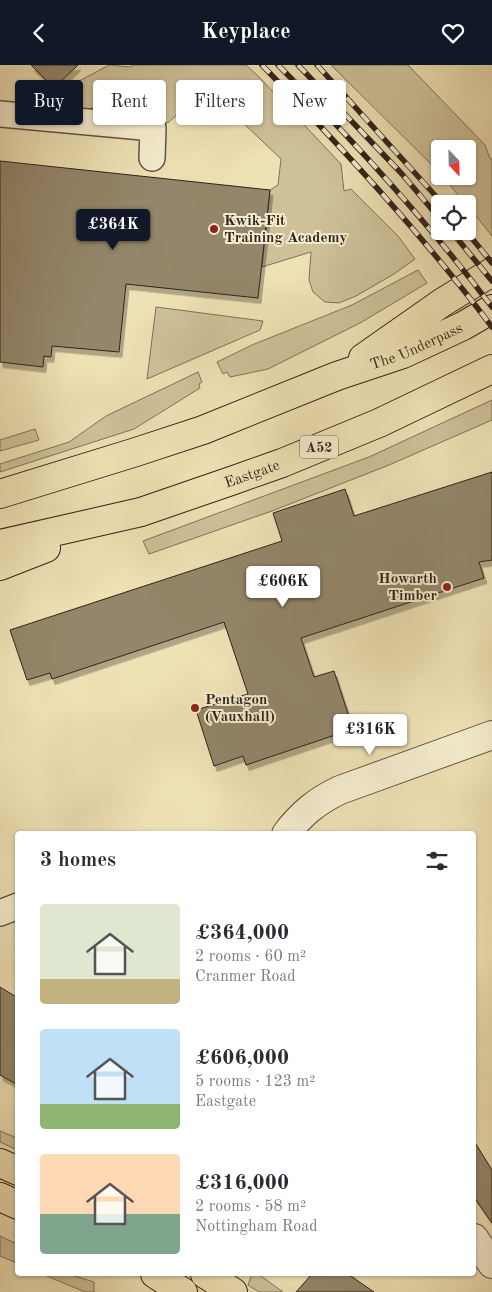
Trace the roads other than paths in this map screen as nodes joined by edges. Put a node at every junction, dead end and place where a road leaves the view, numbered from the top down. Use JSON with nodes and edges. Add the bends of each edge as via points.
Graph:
{"nodes":[{"id":1,"x":0,"y":114,"type":"edge"},
{"id":2,"x":152,"y":158,"type":"dead end"},
{"id":3,"x":492,"y":272,"type":"edge"},
{"id":4,"x":492,"y":309,"type":"edge"},
{"id":5,"x":492,"y":369,"type":"edge"},
{"id":6,"x":337,"y":376,"type":"junction"},
{"id":7,"x":0,"y":494,"type":"edge"},
{"id":8,"x":141,"y":511,"type":"junction"},
{"id":9,"x":0,"y":544,"type":"edge"},
{"id":10,"x":0,"y":566,"type":"edge"},
{"id":11,"x":492,"y":735,"type":"edge"},
{"id":12,"x":288,"y":831,"type":"edge"},
{"id":13,"x":15,"y":907,"type":"edge"},
{"id":14,"x":0,"y":913,"type":"edge"},
{"id":15,"x":0,"y":1163,"type":"edge"},
{"id":16,"x":15,"y":1170,"type":"edge"},
{"id":17,"x":0,"y":1197,"type":"edge"},
{"id":18,"x":15,"y":1204,"type":"edge"},
{"id":19,"x":476,"y":1240,"type":"edge"},
{"id":20,"x":492,"y":1264,"type":"edge"},
{"id":21,"x":158,"y":1276,"type":"edge"},
{"id":22,"x":208,"y":1276,"type":"edge"},
{"id":23,"x":183,"y":1292,"type":"edge"},
{"id":24,"x":233,"y":1292,"type":"edge"}],
"edges":[{"from":1,"to":2,"type":"street","via":[[153,128]]},
{"from":3,"to":6,"type":"main road"},
{"from":4,"to":6,"type":"main road","name":"The Underpass","via":[[402,354]]},
{"from":5,"to":8,"type":"main road","name":"Eastgate","number":"A52","via":[[378,423],[282,463]]},
{"from":6,"to":7,"type":"main road","via":[[203,429]]},
{"from":8,"to":9,"type":"main road","name":"Eastgate","number":"A52"},
{"from":8,"to":10,"type":"main road"},
{"from":11,"to":12,"type":"street","via":[[340,789],[319,800]]},
{"from":13,"to":14,"type":"street"},
{"from":15,"to":16,"type":"main road"},
{"from":17,"to":18,"type":"main road"},
{"from":19,"to":20,"type":"street"},
{"from":21,"to":23,"type":"main road"},
{"from":22,"to":24,"type":"main road"}]}
